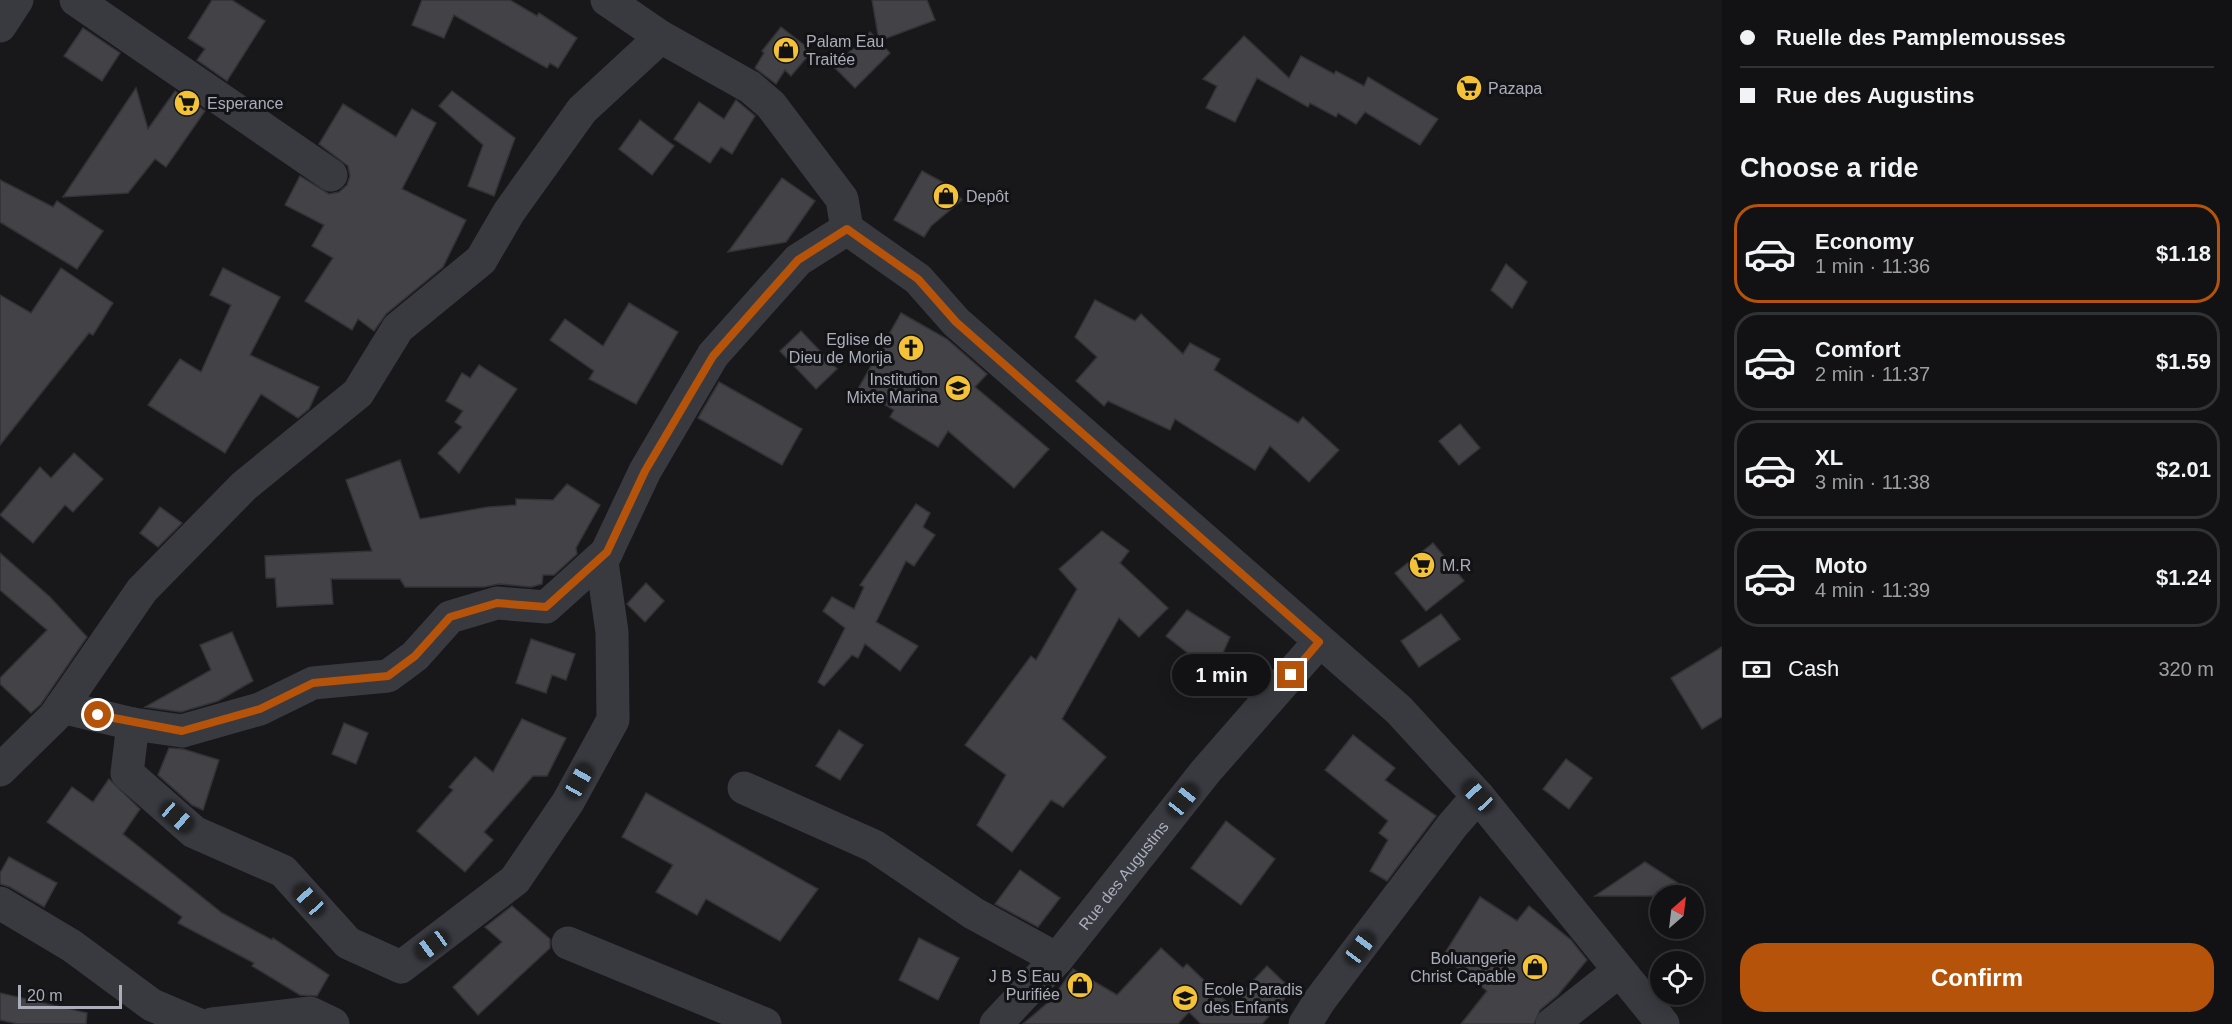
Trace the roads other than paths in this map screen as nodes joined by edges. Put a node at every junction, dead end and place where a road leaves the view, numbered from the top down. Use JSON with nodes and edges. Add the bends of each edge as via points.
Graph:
{"nodes":[{"id":1,"x":17,"y":0,"type":"edge"},
{"id":2,"x":76,"y":0,"type":"edge"},
{"id":3,"x":607,"y":0,"type":"edge"},
{"id":4,"x":0,"y":26,"type":"edge"},
{"id":5,"x":661,"y":37,"type":"junction"},
{"id":6,"x":331,"y":175,"type":"dead end"},
{"id":7,"x":847,"y":229,"type":"junction"},
{"id":8,"x":607,"y":552,"type":"junction"},
{"id":9,"x":1319,"y":642,"type":"junction"},
{"id":10,"x":62,"y":707,"type":"junction"},
{"id":11,"x":134,"y":724,"type":"junction"},
{"id":12,"x":0,"y":770,"type":"edge"},
{"id":13,"x":744,"y":788,"type":"dead end"},
{"id":14,"x":1478,"y":796,"type":"junction"},
{"id":15,"x":0,"y":903,"type":"edge"},
{"id":16,"x":568,"y":943,"type":"dead end"},
{"id":17,"x":1058,"y":959,"type":"junction"},
{"id":18,"x":1619,"y":971,"type":"junction"},
{"id":19,"x":197,"y":1024,"type":"edge"},
{"id":20,"x":212,"y":1024,"type":"edge"},
{"id":21,"x":333,"y":1024,"type":"edge"},
{"id":22,"x":765,"y":1024,"type":"edge"},
{"id":23,"x":996,"y":1024,"type":"edge"},
{"id":24,"x":1305,"y":1024,"type":"edge"},
{"id":25,"x":1552,"y":1024,"type":"edge"},
{"id":26,"x":1663,"y":1024,"type":"edge"}],
"edges":[{"from":1,"to":4,"type":"street"},
{"from":2,"to":6,"type":"street"},
{"from":3,"to":5,"type":"street"},
{"from":5,"to":7,"type":"street","via":[[750,87],[771,105],[842,199]]},
{"from":5,"to":10,"type":"street","via":[[582,110],[509,212],[481,260],[398,328],[358,393],[244,486],[142,590]]},
{"from":7,"to":8,"type":"street","via":[[798,260],[713,356],[645,471]]},
{"from":7,"to":9,"type":"street","via":[[918,279],[956,322]]},
{"from":8,"to":11,"type":"street","via":[[546,607],[497,603],[450,617],[415,656],[388,676],[313,683],[260,709],[182,731]]},
{"from":8,"to":11,"type":"street","via":[[602,562],[612,632],[613,720],[568,802],[515,880],[401,967],[348,943],[283,872],[194,832],[127,773]]},
{"from":9,"to":14,"type":"street","via":[[1399,710]]},
{"from":9,"to":17,"type":"street","name":"Rue des Augustins","via":[[1206,771]]},
{"from":10,"to":11,"type":"street"},
{"from":10,"to":12,"type":"street"},
{"from":13,"to":17,"type":"street","via":[[874,846],[973,913]]},
{"from":14,"to":18,"type":"street"},
{"from":14,"to":24,"type":"street"},
{"from":15,"to":19,"type":"street","via":[[72,946],[152,1005]]},
{"from":16,"to":22,"type":"street"},
{"from":17,"to":23,"type":"street","name":"Rue des Augustins"},
{"from":18,"to":25,"type":"street"},
{"from":18,"to":26,"type":"street"},
{"from":20,"to":21,"type":"street","via":[[310,1013]]}]}
